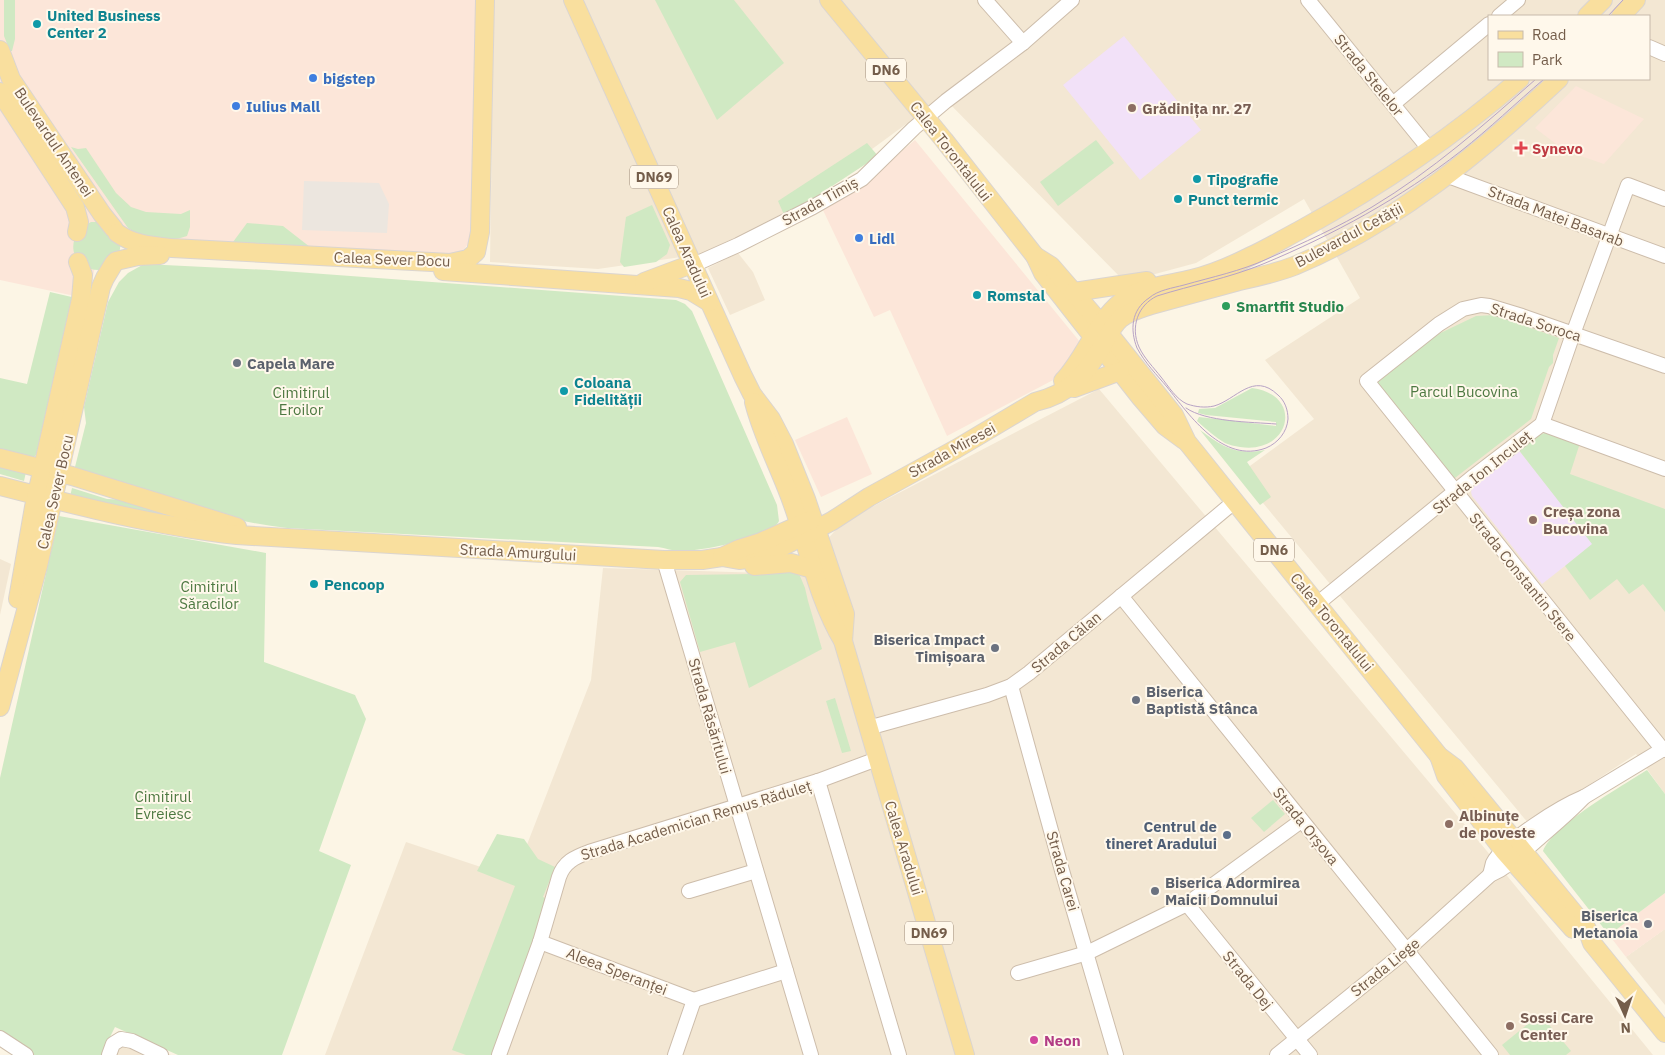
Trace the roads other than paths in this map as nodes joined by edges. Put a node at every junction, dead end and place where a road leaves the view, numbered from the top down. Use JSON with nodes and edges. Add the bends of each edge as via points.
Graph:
{"nodes":[{"id":1,"x":485,"y":0,"type":"edge"},
{"id":2,"x":573,"y":0,"type":"edge"},
{"id":3,"x":829,"y":0,"type":"edge"},
{"id":4,"x":984,"y":0,"type":"edge"},
{"id":5,"x":1072,"y":0,"type":"edge"},
{"id":6,"x":1308,"y":0,"type":"edge"},
{"id":7,"x":1518,"y":0,"type":"edge"},
{"id":8,"x":1603,"y":0,"type":"edge"},
{"id":9,"x":1636,"y":0,"type":"edge"},
{"id":10,"x":1500,"y":15,"type":"edge"},
{"id":11,"x":1588,"y":15,"type":"edge"},
{"id":12,"x":1622,"y":15,"type":"edge"},
{"id":13,"x":1488,"y":25,"type":"edge"},
{"id":14,"x":1023,"y":43,"type":"junction"},
{"id":15,"x":1650,"y":47,"type":"edge"},
{"id":16,"x":0,"y":50,"type":"edge"},
{"id":17,"x":1665,"y":54,"type":"edge"},
{"id":18,"x":1519,"y":80,"type":"edge"},
{"id":19,"x":1558,"y":80,"type":"edge"},
{"id":20,"x":0,"y":92,"type":"edge"},
{"id":21,"x":1393,"y":104,"type":"junction"},
{"id":22,"x":926,"y":118,"type":"junction"},
{"id":23,"x":1430,"y":150,"type":"junction"},
{"id":24,"x":1448,"y":176,"type":"junction"},
{"id":25,"x":1665,"y":199,"type":"edge"},
{"id":26,"x":116,"y":231,"type":"junction"},
{"id":27,"x":76,"y":234,"type":"junction"},
{"id":28,"x":1608,"y":236,"type":"junction"},
{"id":29,"x":476,"y":252,"type":"junction"},
{"id":30,"x":152,"y":255,"type":"junction"},
{"id":31,"x":1035,"y":256,"type":"junction"},
{"id":32,"x":1665,"y":256,"type":"edge"},
{"id":33,"x":78,"y":261,"type":"junction"},
{"id":34,"x":115,"y":262,"type":"junction"},
{"id":35,"x":692,"y":264,"type":"junction"},
{"id":36,"x":492,"y":273,"type":"junction"},
{"id":37,"x":1193,"y":279,"type":"junction"},
{"id":38,"x":634,"y":284,"type":"junction"},
{"id":39,"x":1074,"y":292,"type":"junction"},
{"id":40,"x":98,"y":300,"type":"junction"},
{"id":41,"x":709,"y":302,"type":"junction"},
{"id":42,"x":1573,"y":334,"type":"junction"},
{"id":43,"x":1101,"y":336,"type":"junction"},
{"id":44,"x":1665,"y":366,"type":"edge"},
{"id":45,"x":1120,"y":371,"type":"junction"},
{"id":46,"x":1367,"y":381,"type":"joint"},
{"id":47,"x":1066,"y":390,"type":"junction"},
{"id":48,"x":1035,"y":402,"type":"junction"},
{"id":49,"x":1542,"y":424,"type":"junction"},
{"id":50,"x":1187,"y":442,"type":"junction"},
{"id":51,"x":0,"y":458,"type":"edge"},
{"id":52,"x":1665,"y":469,"type":"edge"},
{"id":53,"x":51,"y":470,"type":"junction"},
{"id":54,"x":0,"y":486,"type":"edge"},
{"id":55,"x":1456,"y":493,"type":"junction"},
{"id":56,"x":45,"y":498,"type":"junction"},
{"id":57,"x":1234,"y":502,"type":"junction"},
{"id":58,"x":808,"y":527,"type":"junction"},
{"id":59,"x":313,"y":540,"type":"junction"},
{"id":60,"x":731,"y":559,"type":"junction"},
{"id":61,"x":664,"y":560,"type":"junction"},
{"id":62,"x":814,"y":569,"type":"junction"},
{"id":63,"x":1122,"y":596,"type":"junction"},
{"id":64,"x":1317,"y":604,"type":"junction"},
{"id":65,"x":843,"y":641,"type":"junction"},
{"id":66,"x":1011,"y":686,"type":"junction"},
{"id":67,"x":1,"y":701,"type":"edge"},
{"id":68,"x":868,"y":728,"type":"junction"},
{"id":69,"x":1664,"y":749,"type":"edge"},
{"id":70,"x":878,"y":759,"type":"junction"},
{"id":71,"x":818,"y":781,"type":"junction"},
{"id":72,"x":736,"y":807,"type":"junction"},
{"id":73,"x":1301,"y":820,"type":"junction"},
{"id":74,"x":1514,"y":851,"type":"junction"},
{"id":75,"x":756,"y":871,"type":"junction"},
{"id":76,"x":688,"y":891,"type":"dead end"},
{"id":77,"x":1187,"y":904,"type":"junction"},
{"id":78,"x":540,"y":942,"type":"junction"},
{"id":79,"x":1407,"y":950,"type":"junction"},
{"id":80,"x":1087,"y":953,"type":"junction"},
{"id":81,"x":786,"y":971,"type":"junction"},
{"id":82,"x":1018,"y":973,"type":"dead end"},
{"id":83,"x":694,"y":1000,"type":"junction"},
{"id":84,"x":1665,"y":1033,"type":"edge"},
{"id":85,"x":0,"y":1038,"type":"edge"},
{"id":86,"x":1296,"y":1039,"type":"junction"},
{"id":87,"x":26,"y":1055,"type":"edge"},
{"id":88,"x":109,"y":1055,"type":"edge"},
{"id":89,"x":161,"y":1055,"type":"edge"},
{"id":90,"x":499,"y":1055,"type":"edge"},
{"id":91,"x":674,"y":1055,"type":"edge"},
{"id":92,"x":811,"y":1055,"type":"edge"},
{"id":93,"x":899,"y":1055,"type":"edge"},
{"id":94,"x":965,"y":1055,"type":"edge"},
{"id":95,"x":1116,"y":1055,"type":"edge"},
{"id":96,"x":1277,"y":1055,"type":"edge"},
{"id":97,"x":1310,"y":1055,"type":"edge"},
{"id":98,"x":1492,"y":1055,"type":"edge"}],
"edges":[{"from":1,"to":29,"type":"main road","via":[[480,226]]},
{"from":2,"to":35,"type":"main road","name":"Calea Aradului","number":"DN69"},
{"from":3,"to":22,"type":"main road","name":"Calea Torontalului","number":"DN6"},
{"from":4,"to":14,"type":"street"},
{"from":5,"to":14,"type":"street","name":"Strada Timiș"},
{"from":6,"to":21,"type":"street","name":"Strada Stelelor"},
{"from":7,"to":10,"type":"street"},
{"from":8,"to":11,"type":"main road"},
{"from":9,"to":12,"type":"main road"},
{"from":13,"to":21,"type":"street"},
{"from":14,"to":22,"type":"street","name":"Strada Timiș"},
{"from":15,"to":17,"type":"street"},
{"from":16,"to":26,"type":"main road","name":"Bulevardul Antenei","via":[[11,79]]},
{"from":18,"to":23,"type":"main road","name":"Bulevardul Cetății"},
{"from":19,"to":24,"type":"main road","name":"Bulevardul Cetății"},
{"from":20,"to":27,"type":"main road","name":"Bulevardul Antenei","via":[[75,207],[79,222]]},
{"from":21,"to":23,"type":"street","name":"Strada Stelelor"},
{"from":22,"to":31,"type":"main road","name":"Calea Torontalului","number":"DN6"},
{"from":22,"to":35,"type":"street","name":"Strada Timiș","via":[[862,179],[813,208]]},
{"from":23,"to":37,"type":"main road","name":"Bulevardul Cetății","via":[[1358,197],[1269,247]]},
{"from":24,"to":28,"type":"street","name":"Strada Matei Basarab"},
{"from":24,"to":43,"type":"main road","name":"Bulevardul Cetății","via":[[1385,218],[1316,256],[1268,274],[1134,311]]},
{"from":25,"to":28,"type":"street","name":"Strada Ion Inculeț","via":[[1628,185]]},
{"from":26,"to":27,"type":"main road","via":[[108,224],[95,222],[83,226]]},
{"from":26,"to":29,"type":"main road","name":"Calea Sever Bocu","via":[[127,240],[143,245],[402,261],[450,263],[468,259]]},
{"from":26,"to":34,"type":"main road","via":[[121,247]]},
{"from":27,"to":33,"type":"main road","via":[[72,246]]},
{"from":28,"to":32,"type":"street","name":"Strada Matei Basarab"},
{"from":28,"to":42,"type":"street","name":"Strada Ion Inculeț"},
{"from":29,"to":36,"type":"main road"},
{"from":30,"to":34,"type":"main road","name":"Calea Sever Bocu"},
{"from":30,"to":36,"type":"main road","name":"Calea Sever Bocu"},
{"from":30,"to":40,"type":"main road","via":[[123,269]]},
{"from":31,"to":39,"type":"main road","name":"Calea Torontalului","number":"DN6","via":[[1051,266]]},
{"from":31,"to":43,"type":"main road","name":"Calea Torontalului","number":"DN6","via":[[1043,273]]},
{"from":33,"to":34,"type":"main road","via":[[88,269],[96,270]]},
{"from":33,"to":53,"type":"main road","name":"Calea Sever Bocu","via":[[83,275],[81,299]]},
{"from":34,"to":40,"type":"main road","name":"Calea Sever Bocu","via":[[105,278]]},
{"from":35,"to":38,"type":"main road"},
{"from":35,"to":41,"type":"main road","name":"Calea Aradului","number":"DN69"},
{"from":36,"to":38,"type":"main road","name":"Calea Sever Bocu"},
{"from":37,"to":39,"type":"main road","via":[[1159,279]]},
{"from":37,"to":43,"type":"main road","name":"Bulevardul Cetății","via":[[1132,295],[1116,306]]},
{"from":38,"to":41,"type":"main road","name":"Calea Sever Bocu","via":[[687,289]]},
{"from":39,"to":43,"type":"main road","name":"Calea Torontalului","number":"DN6"},
{"from":40,"to":53,"type":"main road","name":"Calea Sever Bocu"},
{"from":41,"to":58,"type":"main road","name":"Calea Aradului","number":"DN69","via":[[752,394],[771,419],[784,444]]},
{"from":42,"to":44,"type":"street","name":"Strada Soroca"},
{"from":42,"to":46,"type":"street","name":"Strada Soroca","via":[[1489,306],[1463,309]]},
{"from":42,"to":49,"type":"street","name":"Strada Ion Inculeț"},
{"from":43,"to":45,"type":"main road","name":"Calea Torontalului","number":"DN6"},
{"from":43,"to":47,"type":"main road","name":"Strada Miresei","via":[[1084,374]]},
{"from":43,"to":48,"type":"main road","name":"Strada Miresei","via":[[1067,376]]},
{"from":43,"to":50,"type":"main road","name":"Calea Torontalului","number":"DN6","via":[[1174,415]]},
{"from":45,"to":47,"type":"main road"},
{"from":45,"to":50,"type":"main road","name":"Calea Torontalului","number":"DN6","via":[[1166,426]]},
{"from":46,"to":55,"type":"street","name":"Strada Constantin Stere"},
{"from":47,"to":48,"type":"main road","name":"Strada Miresei"},
{"from":48,"to":58,"type":"main road","name":"Strada Miresei","via":[[869,497]]},
{"from":49,"to":52,"type":"street"},
{"from":49,"to":55,"type":"street","name":"Strada Ion Inculeț"},
{"from":50,"to":57,"type":"main road","name":"Calea Torontalului","number":"DN6"},
{"from":51,"to":53,"type":"main road","name":"Strada Amurgului"},
{"from":53,"to":56,"type":"main road","name":"Calea Sever Bocu"},
{"from":53,"to":59,"type":"main road","name":"Strada Amurgului","via":[[250,530]]},
{"from":54,"to":56,"type":"main road","name":"Strada Amurgului"},
{"from":55,"to":64,"type":"street","name":"Strada Ion Inculeț"},
{"from":55,"to":69,"type":"street","name":"Strada Constantin Stere"},
{"from":56,"to":59,"type":"main road","name":"Strada Amurgului","via":[[193,530]]},
{"from":56,"to":67,"type":"main road","name":"Calea Sever Bocu","via":[[38,566]]},
{"from":57,"to":63,"type":"street","name":"Strada Călan"},
{"from":57,"to":64,"type":"main road","name":"Calea Torontalului","number":"DN6"},
{"from":58,"to":60,"type":"main road","name":"Strada Amurgului","via":[[770,553],[755,558]]},
{"from":58,"to":62,"type":"main road","name":"Calea Aradului","number":"DN69"},
{"from":58,"to":65,"type":"main road","name":"Calea Aradului","number":"DN69","via":[[845,614]]},
{"from":59,"to":61,"type":"main road","name":"Strada Amurgului"},
{"from":60,"to":61,"type":"main road","name":"Strada Amurgului"},
{"from":60,"to":62,"type":"main road","via":[[756,567],[791,563]]},
{"from":61,"to":72,"type":"street","name":"Strada Răsăritului"},
{"from":62,"to":65,"type":"main road","name":"Calea Aradului","number":"DN69","via":[[830,619]]},
{"from":63,"to":66,"type":"street","name":"Strada Călan"},
{"from":63,"to":73,"type":"street","name":"Strada Orșova"},
{"from":64,"to":74,"type":"main road","name":"Calea Torontalului","number":"DN6","via":[[1439,756],[1455,768]]},
{"from":65,"to":68,"type":"main road","name":"Calea Aradului","number":"DN69"},
{"from":66,"to":68,"type":"street","name":"Strada Călan"},
{"from":66,"to":80,"type":"street","name":"Strada Carei"},
{"from":68,"to":70,"type":"main road","name":"Calea Aradului","number":"DN69"},
{"from":69,"to":74,"type":"street","name":"Strada Liege","via":[[1584,797],[1572,810]]},
{"from":70,"to":71,"type":"street","name":"Strada Academician Remus Răduleț"},
{"from":70,"to":94,"type":"main road","name":"Calea Aradului","number":"DN69"},
{"from":71,"to":72,"type":"street","name":"Strada Academician Remus Răduleț"},
{"from":71,"to":93,"type":"street"},
{"from":72,"to":75,"type":"street","name":"Strada Răsăritului"},
{"from":72,"to":78,"type":"street","name":"Strada Academician Remus Răduleț","via":[[571,860],[558,877]]},
{"from":73,"to":77,"type":"street"},
{"from":73,"to":79,"type":"street","name":"Strada Orșova"},
{"from":74,"to":79,"type":"street","name":"Strada Liege","via":[[1494,863],[1490,874]]},
{"from":74,"to":84,"type":"main road","name":"Calea Torontalului","number":"DN6","via":[[1587,928],[1592,942]]},
{"from":75,"to":76,"type":"street"},
{"from":75,"to":81,"type":"street","name":"Strada Răsăritului"},
{"from":77,"to":80,"type":"street"},
{"from":77,"to":86,"type":"street","name":"Strada Dej"},
{"from":78,"to":83,"type":"street","name":"Aleea Speranței"},
{"from":78,"to":90,"type":"street","name":"Strada Academician Remus Răduleț"},
{"from":79,"to":86,"type":"street","name":"Strada Liege"},
{"from":79,"to":98,"type":"street","name":"Strada Orșova"},
{"from":80,"to":82,"type":"street"},
{"from":80,"to":95,"type":"street","name":"Strada Carei"},
{"from":81,"to":83,"type":"street"},
{"from":81,"to":92,"type":"street","name":"Strada Răsăritului"},
{"from":83,"to":91,"type":"street"},
{"from":85,"to":87,"type":"street"},
{"from":86,"to":96,"type":"street","name":"Strada Liege"},
{"from":86,"to":97,"type":"street","name":"Strada Dej"},
{"from":88,"to":89,"type":"street","via":[[113,1044],[121,1039]]}]}
